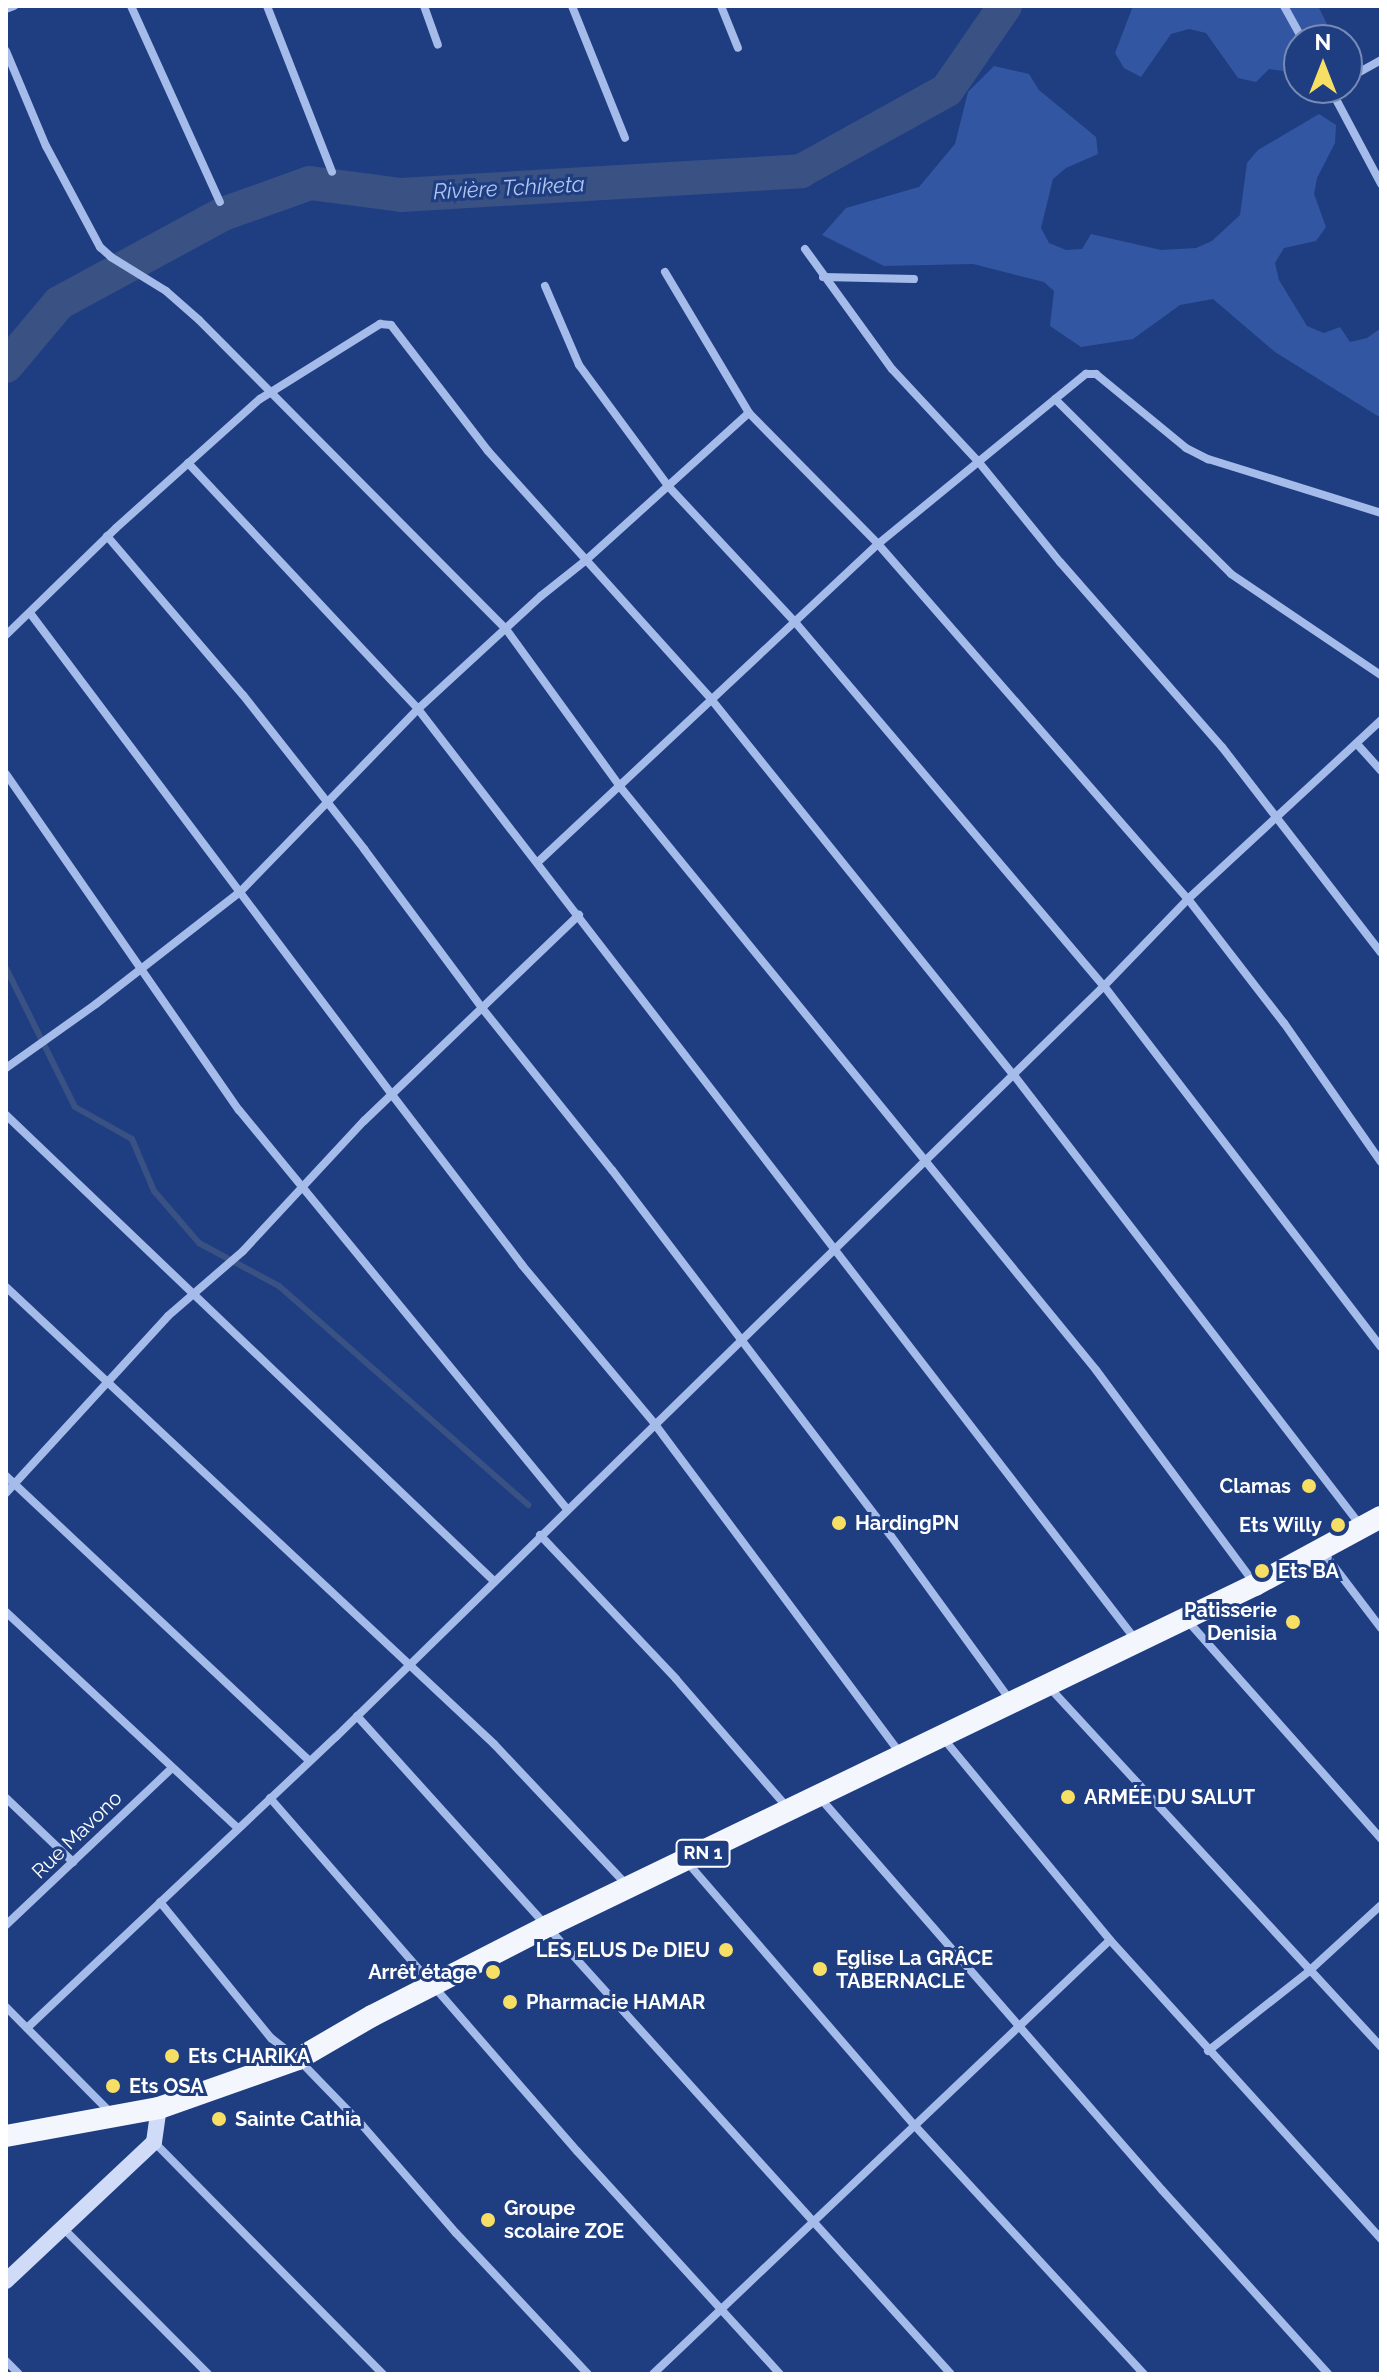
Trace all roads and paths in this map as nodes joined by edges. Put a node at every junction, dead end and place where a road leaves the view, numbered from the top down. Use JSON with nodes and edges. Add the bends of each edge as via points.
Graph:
{"nodes":[{"id":1,"x":14,"y":6,"type":"edge"},
{"id":2,"x":131,"y":6,"type":"edge"},
{"id":3,"x":267,"y":6,"type":"edge"},
{"id":4,"x":424,"y":6,"type":"edge"},
{"id":5,"x":572,"y":6,"type":"edge"},
{"id":6,"x":721,"y":6,"type":"edge"},
{"id":7,"x":1284,"y":6,"type":"edge"},
{"id":8,"x":6,"y":9,"type":"edge"},
{"id":9,"x":1294,"y":24,"type":"edge"},
{"id":10,"x":438,"y":45,"type":"dead end"},
{"id":11,"x":738,"y":48,"type":"dead end"},
{"id":12,"x":6,"y":51,"type":"edge"},
{"id":13,"x":1381,"y":60,"type":"edge"},
{"id":14,"x":1363,"y":70,"type":"edge"},
{"id":15,"x":1338,"y":104,"type":"edge"},
{"id":16,"x":625,"y":138,"type":"dead end"},
{"id":17,"x":332,"y":172,"type":"dead end"},
{"id":18,"x":1381,"y":184,"type":"edge"},
{"id":19,"x":220,"y":202,"type":"dead end"},
{"id":20,"x":805,"y":249,"type":"dead end"},
{"id":21,"x":665,"y":272,"type":"dead end"},
{"id":22,"x":823,"y":277,"type":"junction"},
{"id":23,"x":914,"y":279,"type":"dead end"},
{"id":24,"x":545,"y":286,"type":"dead end"},
{"id":25,"x":270,"y":393,"type":"junction"},
{"id":26,"x":1055,"y":399,"type":"junction"},
{"id":27,"x":749,"y":413,"type":"junction"},
{"id":28,"x":977,"y":460,"type":"junction"},
{"id":29,"x":188,"y":463,"type":"junction"},
{"id":30,"x":669,"y":487,"type":"junction"},
{"id":31,"x":1381,"y":513,"type":"edge"},
{"id":32,"x":107,"y":536,"type":"junction"},
{"id":33,"x":878,"y":544,"type":"junction"},
{"id":34,"x":585,"y":561,"type":"junction"},
{"id":35,"x":30,"y":613,"type":"junction"},
{"id":36,"x":795,"y":622,"type":"junction"},
{"id":37,"x":506,"y":629,"type":"junction"},
{"id":38,"x":6,"y":635,"type":"edge"},
{"id":39,"x":1381,"y":675,"type":"edge"},
{"id":40,"x":711,"y":699,"type":"junction"},
{"id":41,"x":418,"y":709,"type":"junction"},
{"id":42,"x":1381,"y":720,"type":"edge"},
{"id":43,"x":1357,"y":744,"type":"junction"},
{"id":44,"x":1381,"y":771,"type":"edge"},
{"id":45,"x":6,"y":774,"type":"edge"},
{"id":46,"x":621,"y":788,"type":"junction"},
{"id":47,"x":327,"y":803,"type":"junction"},
{"id":48,"x":1278,"y":815,"type":"junction"},
{"id":49,"x":538,"y":862,"type":"junction"},
{"id":50,"x":241,"y":891,"type":"junction"},
{"id":51,"x":1188,"y":899,"type":"junction"},
{"id":52,"x":579,"y":915,"type":"junction"},
{"id":53,"x":1381,"y":953,"type":"edge"},
{"id":54,"x":141,"y":969,"type":"junction"},
{"id":55,"x":1104,"y":986,"type":"junction"},
{"id":56,"x":482,"y":1008,"type":"junction"},
{"id":57,"x":6,"y":1068,"type":"edge"},
{"id":58,"x":1013,"y":1074,"type":"junction"},
{"id":59,"x":393,"y":1096,"type":"junction"},
{"id":60,"x":6,"y":1115,"type":"edge"},
{"id":61,"x":925,"y":1160,"type":"junction"},
{"id":62,"x":1381,"y":1162,"type":"edge"},
{"id":63,"x":301,"y":1189,"type":"junction"},
{"id":64,"x":836,"y":1247,"type":"junction"},
{"id":65,"x":6,"y":1287,"type":"edge"},
{"id":66,"x":193,"y":1294,"type":"junction"},
{"id":67,"x":741,"y":1339,"type":"junction"},
{"id":68,"x":1381,"y":1347,"type":"edge"},
{"id":69,"x":107,"y":1383,"type":"junction"},
{"id":70,"x":654,"y":1423,"type":"junction"},
{"id":71,"x":6,"y":1476,"type":"edge"},
{"id":72,"x":15,"y":1484,"type":"junction"},
{"id":73,"x":6,"y":1493,"type":"edge"},
{"id":74,"x":567,"y":1509,"type":"junction"},
{"id":75,"x":1371,"y":1522,"type":"edge"},
{"id":76,"x":540,"y":1535,"type":"junction"},
{"id":77,"x":1320,"y":1548,"type":"junction"},
{"id":78,"x":493,"y":1580,"type":"junction"},
{"id":79,"x":1255,"y":1585,"type":"junction"},
{"id":80,"x":6,"y":1612,"type":"edge"},
{"id":81,"x":1185,"y":1619,"type":"junction"},
{"id":82,"x":1381,"y":1628,"type":"edge"},
{"id":83,"x":1136,"y":1640,"type":"junction"},
{"id":84,"x":409,"y":1664,"type":"junction"},
{"id":85,"x":1045,"y":1683,"type":"junction"},
{"id":86,"x":1010,"y":1700,"type":"junction"},
{"id":87,"x":357,"y":1716,"type":"junction"},
{"id":88,"x":943,"y":1737,"type":"junction"},
{"id":89,"x":902,"y":1756,"type":"junction"},
{"id":90,"x":309,"y":1761,"type":"junction"},
{"id":91,"x":171,"y":1769,"type":"junction"},
{"id":92,"x":819,"y":1796,"type":"junction"},
{"id":93,"x":6,"y":1798,"type":"edge"},
{"id":94,"x":270,"y":1798,"type":"junction"},
{"id":95,"x":791,"y":1811,"type":"junction"},
{"id":96,"x":238,"y":1828,"type":"junction"},
{"id":97,"x":1381,"y":1839,"type":"edge"},
{"id":98,"x":686,"y":1861,"type":"junction"},
{"id":99,"x":73,"y":1862,"type":"junction"},
{"id":100,"x":629,"y":1886,"type":"junction"},
{"id":101,"x":160,"y":1902,"type":"junction"},
{"id":102,"x":1381,"y":1905,"type":"edge"},
{"id":103,"x":6,"y":1925,"type":"edge"},
{"id":104,"x":548,"y":1926,"type":"junction"},
{"id":105,"x":1110,"y":1940,"type":"junction"},
{"id":106,"x":1308,"y":1972,"type":"junction"},
{"id":107,"x":431,"y":1985,"type":"junction"},
{"id":108,"x":6,"y":2007,"type":"edge"},
{"id":109,"x":1020,"y":2025,"type":"junction"},
{"id":110,"x":27,"y":2028,"type":"junction"},
{"id":111,"x":1381,"y":2047,"type":"edge"},
{"id":112,"x":1208,"y":2051,"type":"junction"},
{"id":113,"x":298,"y":2059,"type":"junction"},
{"id":114,"x":159,"y":2108,"type":"junction"},
{"id":115,"x":116,"y":2118,"type":"junction"},
{"id":116,"x":916,"y":2127,"type":"junction"},
{"id":117,"x":6,"y":2136,"type":"edge"},
{"id":118,"x":154,"y":2142,"type":"junction"},
{"id":119,"x":812,"y":2224,"type":"junction"},
{"id":120,"x":63,"y":2228,"type":"junction"},
{"id":121,"x":1381,"y":2239,"type":"edge"},
{"id":122,"x":6,"y":2281,"type":"edge"},
{"id":123,"x":720,"y":2308,"type":"junction"},
{"id":124,"x":6,"y":2361,"type":"edge"},
{"id":125,"x":19,"y":2374,"type":"edge"},
{"id":126,"x":208,"y":2374,"type":"edge"},
{"id":127,"x":383,"y":2374,"type":"edge"},
{"id":128,"x":588,"y":2374,"type":"edge"},
{"id":129,"x":653,"y":2374,"type":"edge"},
{"id":130,"x":780,"y":2374,"type":"edge"},
{"id":131,"x":951,"y":2374,"type":"edge"},
{"id":132,"x":1144,"y":2374,"type":"edge"},
{"id":133,"x":1328,"y":2374,"type":"edge"}],
"edges":[{"from":1,"to":8,"type":"street"},
{"from":2,"to":19,"type":"street"},
{"from":3,"to":17,"type":"street"},
{"from":4,"to":10,"type":"street"},
{"from":5,"to":16,"type":"street"},
{"from":6,"to":11,"type":"street"},
{"from":7,"to":9,"type":"street"},
{"from":12,"to":25,"type":"street","via":[[46,146],[100,247],[166,291]]},
{"from":13,"to":14,"type":"street"},
{"from":15,"to":18,"type":"street"},
{"from":20,"to":22,"type":"street"},
{"from":21,"to":27,"type":"street"},
{"from":22,"to":23,"type":"street"},
{"from":22,"to":28,"type":"street","via":[[892,369]]},
{"from":24,"to":30,"type":"street","via":[[579,365]]},
{"from":25,"to":29,"type":"street"},
{"from":25,"to":34,"type":"street","via":[[380,324],[391,325],[488,451]]},
{"from":25,"to":37,"type":"street"},
{"from":26,"to":28,"type":"street"},
{"from":26,"to":31,"type":"street","via":[[1086,374],[1096,374],[1186,448],[1208,459]]},
{"from":26,"to":39,"type":"street","via":[[1231,574]]},
{"from":27,"to":30,"type":"street"},
{"from":27,"to":33,"type":"street"},
{"from":28,"to":33,"type":"street"},
{"from":28,"to":48,"type":"street"},
{"from":29,"to":32,"type":"street"},
{"from":29,"to":41,"type":"street"},
{"from":30,"to":34,"type":"street"},
{"from":30,"to":36,"type":"street"},
{"from":32,"to":35,"type":"street"},
{"from":32,"to":47,"type":"street","via":[[180,618]]},
{"from":33,"to":36,"type":"street"},
{"from":33,"to":51,"type":"street"},
{"from":34,"to":37,"type":"street"},
{"from":34,"to":40,"type":"street"},
{"from":35,"to":38,"type":"street"},
{"from":35,"to":50,"type":"street"},
{"from":36,"to":40,"type":"street"},
{"from":36,"to":55,"type":"street"},
{"from":37,"to":41,"type":"street"},
{"from":37,"to":46,"type":"street"},
{"from":40,"to":46,"type":"street"},
{"from":40,"to":58,"type":"street"},
{"from":41,"to":47,"type":"street"},
{"from":41,"to":49,"type":"street"},
{"from":42,"to":43,"type":"street"},
{"from":43,"to":44,"type":"street"},
{"from":43,"to":48,"type":"street"},
{"from":45,"to":54,"type":"street"},
{"from":46,"to":49,"type":"street"},
{"from":46,"to":61,"type":"street"},
{"from":47,"to":50,"type":"street"},
{"from":47,"to":56,"type":"street"},
{"from":48,"to":51,"type":"street"},
{"from":48,"to":53,"type":"street"},
{"from":49,"to":52,"type":"street"},
{"from":50,"to":54,"type":"street"},
{"from":50,"to":59,"type":"street"},
{"from":51,"to":55,"type":"street"},
{"from":51,"to":62,"type":"street","via":[[1284,1023]]},
{"from":52,"to":56,"type":"street"},
{"from":52,"to":64,"type":"street"},
{"from":54,"to":57,"type":"street"},
{"from":54,"to":63,"type":"street"},
{"from":55,"to":58,"type":"street"},
{"from":55,"to":68,"type":"street"},
{"from":56,"to":59,"type":"street"},
{"from":56,"to":67,"type":"street"},
{"from":58,"to":61,"type":"street"},
{"from":58,"to":75,"type":"street"},
{"from":59,"to":63,"type":"street"},
{"from":59,"to":70,"type":"street","via":[[522,1265]]},
{"from":60,"to":66,"type":"street"},
{"from":61,"to":64,"type":"street"},
{"from":61,"to":79,"type":"street","via":[[1096,1370]]},
{"from":63,"to":66,"type":"street","via":[[243,1251]]},
{"from":63,"to":74,"type":"street"},
{"from":64,"to":67,"type":"street"},
{"from":64,"to":83,"type":"street"},
{"from":65,"to":69,"type":"street"},
{"from":66,"to":69,"type":"street"},
{"from":66,"to":78,"type":"street"},
{"from":67,"to":70,"type":"street"},
{"from":67,"to":86,"type":"street"},
{"from":69,"to":72,"type":"street"},
{"from":69,"to":84,"type":"street"},
{"from":70,"to":74,"type":"street"},
{"from":70,"to":89,"type":"street"},
{"from":71,"to":72,"type":"street"},
{"from":72,"to":73,"type":"street"},
{"from":72,"to":90,"type":"street"},
{"from":74,"to":76,"type":"street"},
{"from":75,"to":77,"type":"highway","number":"RN 1"},
{"from":76,"to":78,"type":"street"},
{"from":76,"to":95,"type":"street"},
{"from":77,"to":79,"type":"highway","number":"RN 1"},
{"from":77,"to":82,"type":"street"},
{"from":78,"to":84,"type":"street"},
{"from":79,"to":81,"type":"highway","number":"RN 1"},
{"from":80,"to":91,"type":"street"},
{"from":81,"to":83,"type":"highway","number":"RN 1"},
{"from":81,"to":97,"type":"street"},
{"from":83,"to":85,"type":"highway","number":"RN 1"},
{"from":84,"to":87,"type":"street"},
{"from":84,"to":100,"type":"street","via":[[494,1744]]},
{"from":85,"to":86,"type":"highway","number":"RN 1"},
{"from":85,"to":106,"type":"street"},
{"from":86,"to":88,"type":"highway","number":"RN 1"},
{"from":87,"to":90,"type":"street"},
{"from":87,"to":104,"type":"street"},
{"from":88,"to":89,"type":"highway","number":"RN 1"},
{"from":88,"to":105,"type":"street"},
{"from":89,"to":92,"type":"highway","number":"RN 1"},
{"from":90,"to":94,"type":"street"},
{"from":91,"to":96,"type":"street"},
{"from":91,"to":99,"type":"street","name":"Rue Mavono"},
{"from":92,"to":95,"type":"highway","number":"RN 1"},
{"from":92,"to":109,"type":"street"},
{"from":93,"to":99,"type":"street"},
{"from":94,"to":96,"type":"street"},
{"from":94,"to":107,"type":"street"},
{"from":95,"to":98,"type":"highway","number":"RN 1"},
{"from":96,"to":101,"type":"street"},
{"from":98,"to":100,"type":"highway","number":"RN 1"},
{"from":98,"to":116,"type":"street"},
{"from":99,"to":103,"type":"street","name":"Rue Mavono"},
{"from":100,"to":104,"type":"highway","number":"RN 1"},
{"from":101,"to":110,"type":"street"},
{"from":101,"to":113,"type":"street","via":[[271,2038]]},
{"from":102,"to":106,"type":"street"},
{"from":104,"to":107,"type":"highway","number":"RN 1"},
{"from":104,"to":119,"type":"street"},
{"from":105,"to":109,"type":"street"},
{"from":105,"to":112,"type":"street"},
{"from":106,"to":111,"type":"street"},
{"from":106,"to":112,"type":"street"},
{"from":107,"to":113,"type":"highway","number":"RN 1"},
{"from":107,"to":123,"type":"street"},
{"from":108,"to":110,"type":"street"},
{"from":109,"to":116,"type":"street"},
{"from":109,"to":133,"type":"street"},
{"from":110,"to":115,"type":"street"},
{"from":112,"to":121,"type":"street"},
{"from":113,"to":114,"type":"highway","number":"RN 1"},
{"from":113,"to":128,"type":"street"},
{"from":114,"to":115,"type":"highway","number":"RN 1"},
{"from":114,"to":118,"type":"main road"},
{"from":115,"to":117,"type":"highway","number":"RN 1"},
{"from":116,"to":119,"type":"street"},
{"from":116,"to":132,"type":"street"},
{"from":118,"to":120,"type":"main road"},
{"from":118,"to":127,"type":"street"},
{"from":119,"to":123,"type":"street"},
{"from":119,"to":131,"type":"street"},
{"from":120,"to":122,"type":"main road"},
{"from":120,"to":126,"type":"street"},
{"from":123,"to":129,"type":"street"},
{"from":123,"to":130,"type":"street"},
{"from":124,"to":125,"type":"street"}]}
